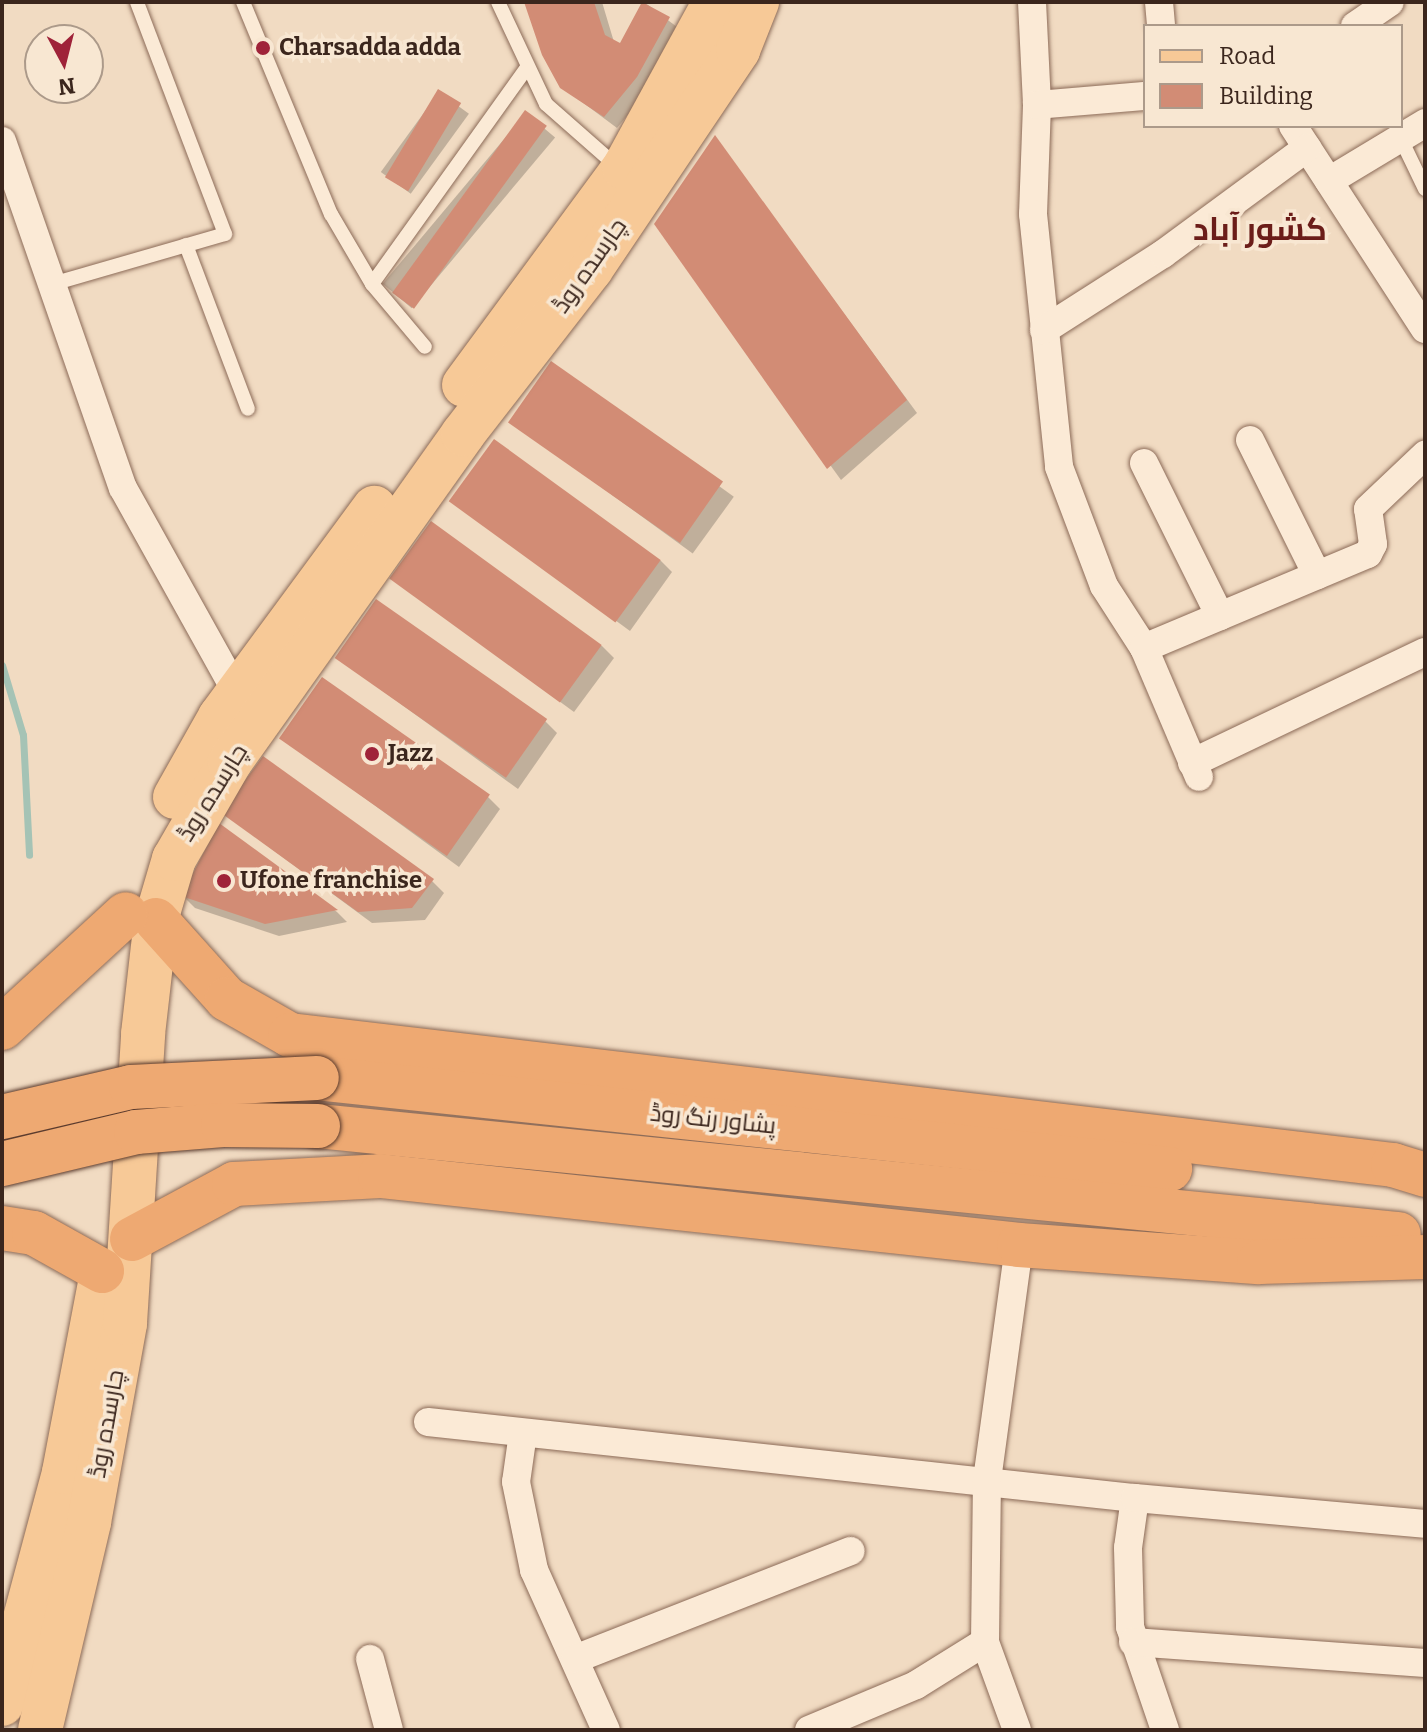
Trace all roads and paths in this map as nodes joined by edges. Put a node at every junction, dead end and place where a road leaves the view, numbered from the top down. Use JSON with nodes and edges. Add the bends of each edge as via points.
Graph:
{"nodes":[{"id":1,"x":137,"y":2,"type":"edge"},
{"id":2,"x":243,"y":2,"type":"edge"},
{"id":3,"x":498,"y":2,"type":"edge"},
{"id":4,"x":715,"y":2,"type":"edge"},
{"id":5,"x":757,"y":2,"type":"edge"},
{"id":6,"x":1032,"y":2,"type":"edge"},
{"id":7,"x":1159,"y":2,"type":"edge"},
{"id":8,"x":1390,"y":2,"type":"edge"},
{"id":9,"x":1161,"y":24,"type":"edge"},
{"id":10,"x":1358,"y":24,"type":"edge"},
{"id":11,"x":526,"y":69,"type":"junction"},
{"id":12,"x":1143,"y":96,"type":"edge"},
{"id":13,"x":1037,"y":105,"type":"junction"},
{"id":14,"x":1425,"y":123,"type":"edge"},
{"id":15,"x":1300,"y":137,"type":"edge"},
{"id":16,"x":1400,"y":137,"type":"junction"},
{"id":17,"x":2,"y":141,"type":"edge"},
{"id":18,"x":633,"y":179,"type":"junction"},
{"id":19,"x":1329,"y":181,"type":"junction"},
{"id":20,"x":1425,"y":189,"type":"edge"},
{"id":21,"x":186,"y":245,"type":"junction"},
{"id":22,"x":52,"y":284,"type":"junction"},
{"id":23,"x":372,"y":284,"type":"junction"},
{"id":24,"x":1425,"y":329,"type":"edge"},
{"id":25,"x":1044,"y":330,"type":"junction"},
{"id":26,"x":425,"y":347,"type":"dead end"},
{"id":27,"x":248,"y":409,"type":"dead end"},
{"id":28,"x":1250,"y":440,"type":"dead end"},
{"id":29,"x":1425,"y":455,"type":"edge"},
{"id":30,"x":1144,"y":463,"type":"dead end"},
{"id":31,"x":1317,"y":575,"type":"junction"},
{"id":32,"x":1220,"y":616,"type":"junction"},
{"id":33,"x":1144,"y":648,"type":"junction"},
{"id":34,"x":1425,"y":652,"type":"edge"},
{"id":35,"x":237,"y":693,"type":"junction"},
{"id":36,"x":141,"y":917,"type":"junction"},
{"id":37,"x":2,"y":1028,"type":"edge"},
{"id":38,"x":2,"y":1117,"type":"edge"},
{"id":39,"x":2,"y":1164,"type":"edge"},
{"id":40,"x":1425,"y":1175,"type":"edge"},
{"id":41,"x":1425,"y":1196,"type":"edge"},
{"id":42,"x":2,"y":1228,"type":"edge"},
{"id":43,"x":1425,"y":1237,"type":"edge"},
{"id":44,"x":132,"y":1239,"type":"junction"},
{"id":45,"x":1019,"y":1245,"type":"junction"},
{"id":46,"x":1425,"y":1257,"type":"edge"},
{"id":47,"x":102,"y":1271,"type":"junction"},
{"id":48,"x":428,"y":1422,"type":"dead end"},
{"id":49,"x":523,"y":1433,"type":"junction"},
{"id":50,"x":987,"y":1480,"type":"junction"},
{"id":51,"x":1135,"y":1498,"type":"junction"},
{"id":52,"x":1425,"y":1524,"type":"edge"},
{"id":53,"x":851,"y":1551,"type":"dead end"},
{"id":54,"x":985,"y":1642,"type":"junction"},
{"id":55,"x":1133,"y":1642,"type":"junction"},
{"id":56,"x":370,"y":1659,"type":"dead end"},
{"id":57,"x":575,"y":1659,"type":"junction"},
{"id":58,"x":1425,"y":1663,"type":"edge"},
{"id":59,"x":2,"y":1704,"type":"edge"},
{"id":60,"x":40,"y":1730,"type":"edge"},
{"id":61,"x":389,"y":1730,"type":"edge"},
{"id":62,"x":606,"y":1730,"type":"edge"},
{"id":63,"x":809,"y":1730,"type":"edge"},
{"id":64,"x":1017,"y":1730,"type":"edge"},
{"id":65,"x":1165,"y":1730,"type":"edge"}],
"edges":[{"from":1,"to":21,"type":"lane","via":[[225,234]]},
{"from":2,"to":23,"type":"lane","via":[[299,147]]},
{"from":3,"to":11,"type":"lane"},
{"from":4,"to":18,"type":"main road","name":"چارسدہ روڈ"},
{"from":5,"to":18,"type":"main road","name":"چارسدہ روڈ","via":[[738,50]]},
{"from":6,"to":13,"type":"street"},
{"from":7,"to":9,"type":"street"},
{"from":8,"to":10,"type":"street"},
{"from":11,"to":18,"type":"lane","via":[[546,104]]},
{"from":11,"to":23,"type":"lane"},
{"from":12,"to":13,"type":"street"},
{"from":13,"to":25,"type":"street","via":[[1033,214]]},
{"from":14,"to":16,"type":"street"},
{"from":15,"to":19,"type":"street"},
{"from":15,"to":25,"type":"street","via":[[1163,254]]},
{"from":16,"to":19,"type":"street"},
{"from":16,"to":20,"type":"lane"},
{"from":17,"to":22,"type":"street"},
{"from":18,"to":35,"type":"main road","name":"چارسدہ روڈ"},
{"from":18,"to":36,"type":"main road","name":"چارسدہ روڈ","via":[[217,780]]},
{"from":19,"to":24,"type":"street"},
{"from":21,"to":22,"type":"lane"},
{"from":21,"to":27,"type":"lane"},
{"from":22,"to":35,"type":"street","via":[[123,488]]},
{"from":23,"to":26,"type":"lane"},
{"from":25,"to":33,"type":"street","via":[[1059,467],[1104,586]]},
{"from":28,"to":31,"type":"street"},
{"from":29,"to":31,"type":"street","via":[[1368,509],[1373,544],[1368,554]]},
{"from":30,"to":32,"type":"street"},
{"from":31,"to":32,"type":"street"},
{"from":32,"to":33,"type":"street"},
{"from":33,"to":34,"type":"street","via":[[1196,770]]},
{"from":35,"to":36,"type":"main road","name":"چارسدہ روڈ","via":[[162,819]]},
{"from":36,"to":37,"type":"highway"},
{"from":36,"to":40,"type":"highway","via":[[227,999],[290,1035],[1393,1165]]},
{"from":36,"to":44,"type":"main road","name":"چارسدہ روڈ","via":[[143,1034]]},
{"from":36,"to":47,"type":"main road","name":"چارسدہ روڈ"},
{"from":38,"to":41,"type":"highway","name":"پشاور رنگ روڈ","bridge":true,"via":[[131,1087],[317,1078]]},
{"from":39,"to":43,"type":"highway","name":"پشاور رنگ روڈ","bridge":true,"via":[[136,1132],[223,1125],[318,1126]]},
{"from":42,"to":47,"type":"highway","via":[[34,1233]]},
{"from":44,"to":45,"type":"highway","via":[[234,1184],[380,1176]]},
{"from":44,"to":60,"type":"main road","name":"چارسدہ روڈ","via":[[125,1323],[89,1522]]},
{"from":45,"to":46,"type":"highway","via":[[1259,1262]]},
{"from":45,"to":50,"type":"street"},
{"from":47,"to":59,"type":"main road","name":"چارسدہ روڈ","via":[[64,1472]]},
{"from":48,"to":49,"type":"street"},
{"from":49,"to":50,"type":"street"},
{"from":49,"to":57,"type":"street","via":[[516,1482],[534,1570]]},
{"from":50,"to":51,"type":"street"},
{"from":50,"to":54,"type":"street"},
{"from":51,"to":52,"type":"street"},
{"from":51,"to":55,"type":"street","via":[[1128,1548]]},
{"from":53,"to":57,"type":"street"},
{"from":54,"to":63,"type":"street","via":[[916,1685]]},
{"from":54,"to":64,"type":"street"},
{"from":55,"to":58,"type":"street"},
{"from":55,"to":65,"type":"street"},
{"from":56,"to":61,"type":"street"},
{"from":57,"to":62,"type":"street"}]}
